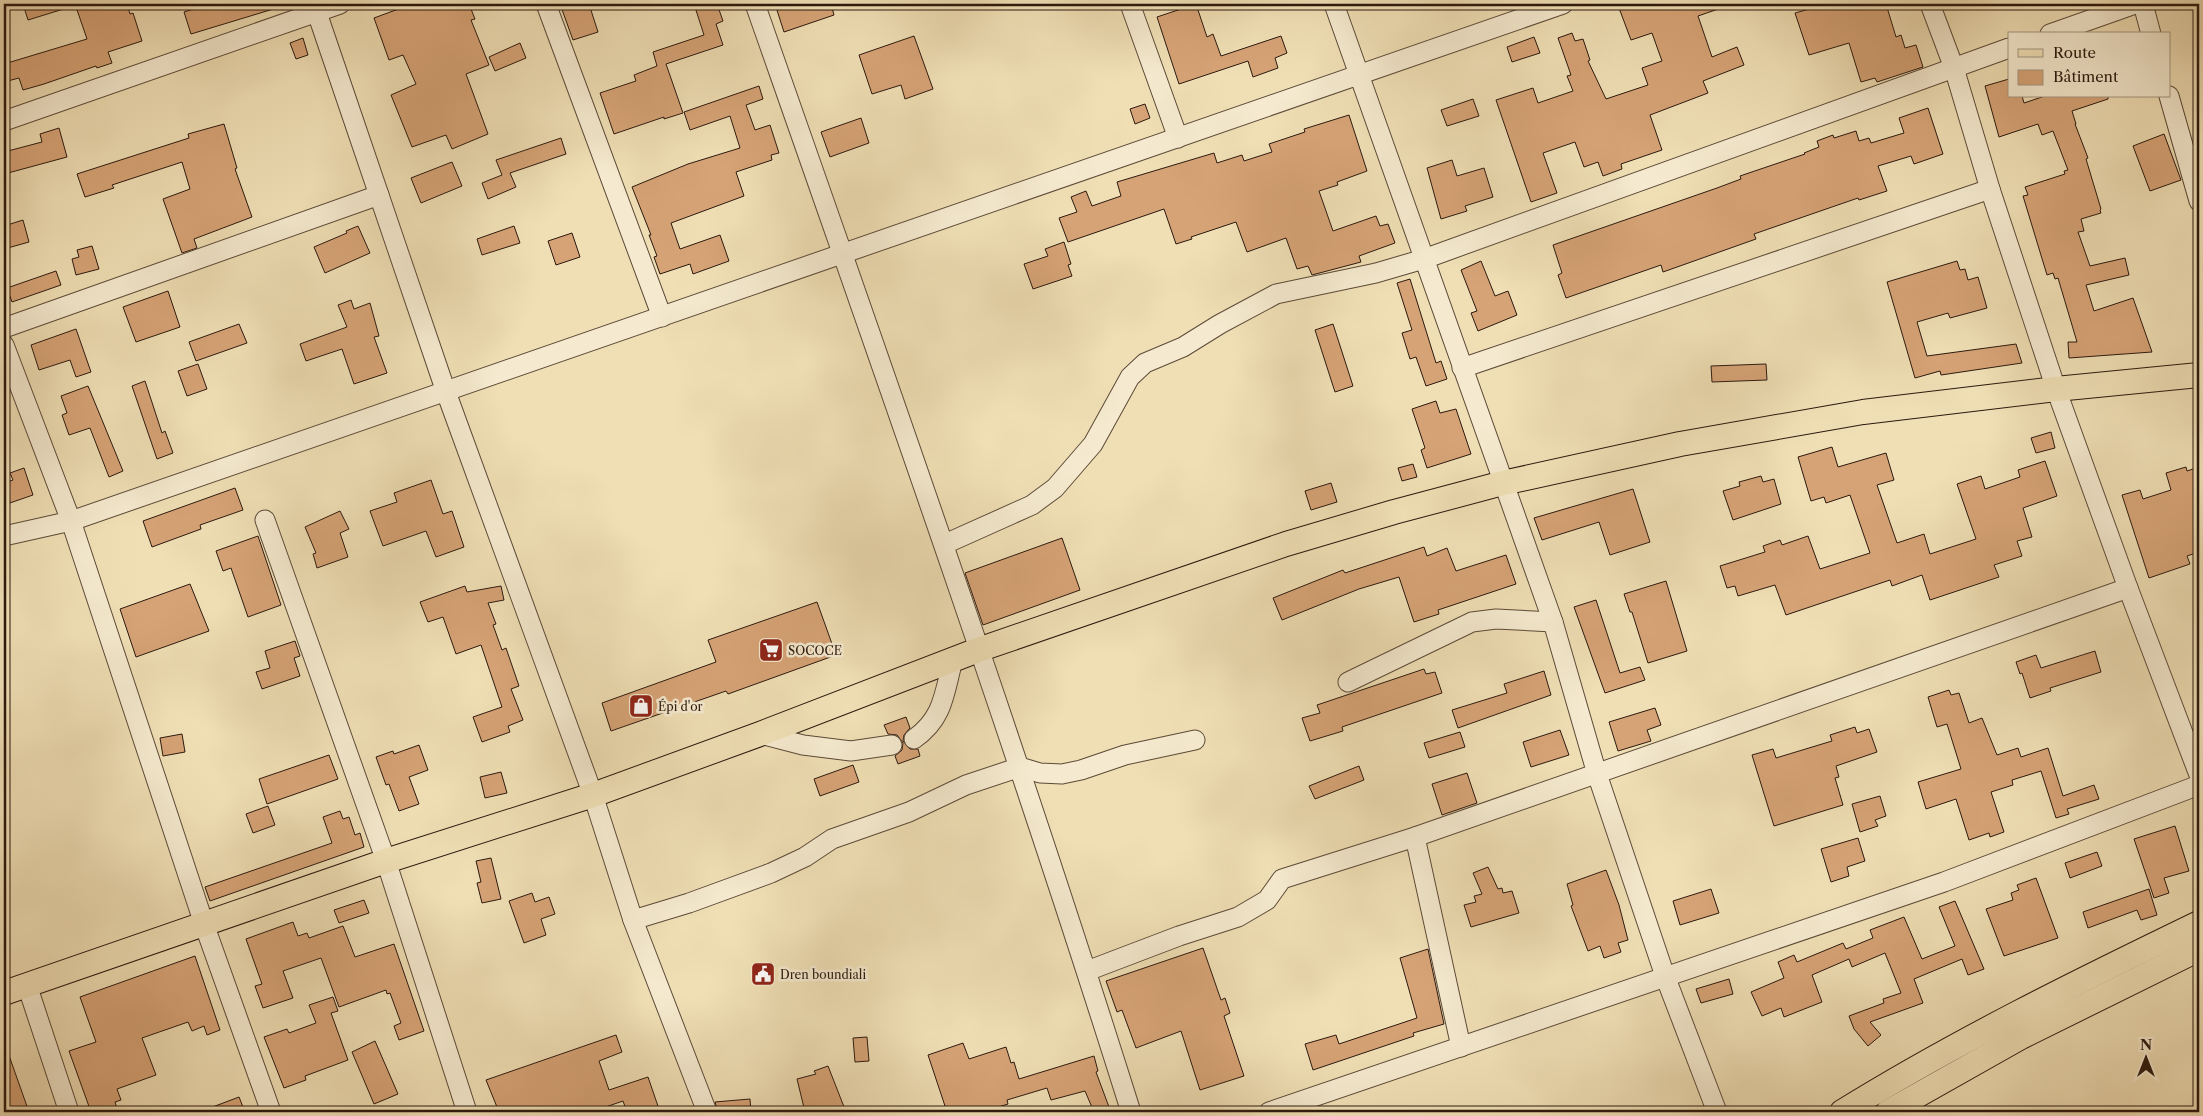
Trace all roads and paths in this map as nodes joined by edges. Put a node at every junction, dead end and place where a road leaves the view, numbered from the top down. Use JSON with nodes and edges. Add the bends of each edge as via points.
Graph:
{"nodes":[{"id":1,"x":340,"y":4,"type":"edge"},
{"id":2,"x":546,"y":4,"type":"edge"},
{"id":3,"x":754,"y":4,"type":"edge"},
{"id":4,"x":1130,"y":4,"type":"edge"},
{"id":5,"x":1334,"y":4,"type":"edge"},
{"id":6,"x":1930,"y":4,"type":"edge"},
{"id":7,"x":2135,"y":4,"type":"edge"},
{"id":8,"x":2143,"y":4,"type":"edge"},
{"id":9,"x":1553,"y":5,"type":"edge"},
{"id":10,"x":315,"y":8,"type":"edge"},
{"id":11,"x":2056,"y":32,"type":"edge"},
{"id":12,"x":2150,"y":32,"type":"edge"},
{"id":13,"x":2008,"y":48,"type":"edge"},
{"id":14,"x":1954,"y":68,"type":"junction"},
{"id":15,"x":1359,"y":75,"type":"junction"},
{"id":16,"x":2170,"y":98,"type":"edge"},
{"id":17,"x":4,"y":120,"type":"edge"},
{"id":18,"x":1178,"y":138,"type":"junction"},
{"id":19,"x":1990,"y":189,"type":"junction"},
{"id":20,"x":379,"y":195,"type":"junction"},
{"id":21,"x":2199,"y":201,"type":"edge"},
{"id":22,"x":843,"y":255,"type":"junction"},
{"id":23,"x":1424,"y":259,"type":"junction"},
{"id":24,"x":662,"y":317,"type":"junction"},
{"id":25,"x":4,"y":328,"type":"edge"},
{"id":26,"x":4,"y":345,"type":"edge"},
{"id":27,"x":1462,"y":368,"type":"junction"},
{"id":28,"x":2199,"y":375,"type":"edge"},
{"id":29,"x":2056,"y":389,"type":"junction"},
{"id":30,"x":446,"y":392,"type":"junction"},
{"id":31,"x":1503,"y":483,"type":"junction"},
{"id":32,"x":266,"y":520,"type":"dead end"},
{"id":33,"x":71,"y":521,"type":"junction"},
{"id":34,"x":4,"y":536,"type":"edge"},
{"id":35,"x":944,"y":544,"type":"junction"},
{"id":36,"x":2128,"y":588,"type":"junction"},
{"id":37,"x":1553,"y":622,"type":"junction"},
{"id":38,"x":978,"y":650,"type":"junction"},
{"id":39,"x":953,"y":660,"type":"junction"},
{"id":40,"x":1348,"y":682,"type":"dead end"},
{"id":41,"x":760,"y":734,"type":"junction"},
{"id":42,"x":914,"y":739,"type":"dead end"},
{"id":43,"x":1195,"y":740,"type":"dead end"},
{"id":44,"x":892,"y":745,"type":"dead end"},
{"id":45,"x":1020,"y":767,"type":"junction"},
{"id":46,"x":1597,"y":774,"type":"junction"},
{"id":47,"x":2199,"y":775,"type":"edge"},
{"id":48,"x":2199,"y":785,"type":"edge"},
{"id":49,"x":592,"y":795,"type":"junction"},
{"id":50,"x":1415,"y":837,"type":"junction"},
{"id":51,"x":386,"y":861,"type":"junction"},
{"id":52,"x":633,"y":920,"type":"junction"},
{"id":53,"x":2199,"y":923,"type":"edge"},
{"id":54,"x":204,"y":924,"type":"junction"},
{"id":55,"x":2199,"y":949,"type":"edge"},
{"id":56,"x":1087,"y":971,"type":"junction"},
{"id":57,"x":1665,"y":976,"type":"junction"},
{"id":58,"x":27,"y":986,"type":"junction"},
{"id":59,"x":4,"y":994,"type":"edge"},
{"id":60,"x":1461,"y":1047,"type":"junction"},
{"id":61,"x":69,"y":1112,"type":"edge"},
{"id":62,"x":271,"y":1112,"type":"edge"},
{"id":63,"x":467,"y":1112,"type":"edge"},
{"id":64,"x":707,"y":1112,"type":"edge"},
{"id":65,"x":1131,"y":1112,"type":"edge"},
{"id":66,"x":1270,"y":1112,"type":"edge"},
{"id":67,"x":1717,"y":1112,"type":"edge"},
{"id":68,"x":1842,"y":1112,"type":"edge"},
{"id":69,"x":1888,"y":1112,"type":"edge"}],
"edges":[{"from":1,"to":10,"type":"street"},
{"from":2,"to":24,"type":"street"},
{"from":3,"to":22,"type":"street"},
{"from":4,"to":18,"type":"street"},
{"from":5,"to":15,"type":"street"},
{"from":6,"to":14,"type":"street"},
{"from":7,"to":11,"type":"street"},
{"from":8,"to":12,"type":"street"},
{"from":9,"to":15,"type":"street"},
{"from":10,"to":17,"type":"street"},
{"from":10,"to":20,"type":"street"},
{"from":13,"to":14,"type":"street"},
{"from":14,"to":19,"type":"street"},
{"from":14,"to":23,"type":"street"},
{"from":15,"to":18,"type":"street"},
{"from":15,"to":23,"type":"street"},
{"from":16,"to":21,"type":"street"},
{"from":18,"to":22,"type":"street"},
{"from":19,"to":27,"type":"street"},
{"from":19,"to":29,"type":"street"},
{"from":20,"to":25,"type":"street"},
{"from":20,"to":30,"type":"street"},
{"from":22,"to":24,"type":"street"},
{"from":22,"to":35,"type":"street"},
{"from":23,"to":27,"type":"street"},
{"from":23,"to":35,"type":"street","via":[[1376,273],[1276,294],[1183,347],[1145,363],[1130,377],[1093,444],[1055,488],[1032,505]]},
{"from":24,"to":30,"type":"street"},
{"from":26,"to":33,"type":"street"},
{"from":27,"to":31,"type":"street"},
{"from":28,"to":29,"type":"main road"},
{"from":29,"to":31,"type":"main road","via":[[1853,414],[1680,444]]},
{"from":29,"to":36,"type":"street"},
{"from":30,"to":33,"type":"street"},
{"from":30,"to":49,"type":"street"},
{"from":31,"to":37,"type":"street"},
{"from":31,"to":38,"type":"main road","via":[[1286,544]]},
{"from":32,"to":51,"type":"street"},
{"from":33,"to":34,"type":"street"},
{"from":33,"to":54,"type":"street"},
{"from":35,"to":38,"type":"street"},
{"from":36,"to":46,"type":"street"},
{"from":36,"to":47,"type":"street"},
{"from":37,"to":40,"type":"street","via":[[1472,622]]},
{"from":37,"to":46,"type":"street"},
{"from":38,"to":39,"type":"main road"},
{"from":38,"to":45,"type":"street"},
{"from":39,"to":41,"type":"main road"},
{"from":39,"to":42,"type":"street","via":[[939,714],[928,730]]},
{"from":41,"to":44,"type":"street","via":[[803,746],[851,751]]},
{"from":41,"to":49,"type":"main road"},
{"from":43,"to":45,"type":"street","via":[[1125,755],[1062,774],[1040,773]]},
{"from":45,"to":52,"type":"street","via":[[966,785],[910,812],[832,839],[805,858],[770,873]]},
{"from":45,"to":56,"type":"street"},
{"from":46,"to":50,"type":"street"},
{"from":46,"to":57,"type":"street"},
{"from":48,"to":57,"type":"street","via":[[1944,882]]},
{"from":49,"to":51,"type":"main road"},
{"from":49,"to":52,"type":"street"},
{"from":50,"to":56,"type":"street","via":[[1282,879],[1266,900],[1238,917]]},
{"from":50,"to":60,"type":"street"},
{"from":51,"to":54,"type":"main road"},
{"from":51,"to":63,"type":"street"},
{"from":52,"to":64,"type":"street"},
{"from":53,"to":68,"type":"main road","via":[[2040,1000],[1911,1069]]},
{"from":54,"to":58,"type":"main road"},
{"from":54,"to":62,"type":"street"},
{"from":55,"to":69,"type":"main road","via":[[2021,1037]]},
{"from":56,"to":65,"type":"street"},
{"from":57,"to":60,"type":"street"},
{"from":57,"to":67,"type":"street"},
{"from":58,"to":59,"type":"main road"},
{"from":58,"to":61,"type":"street"},
{"from":60,"to":66,"type":"street"}]}
